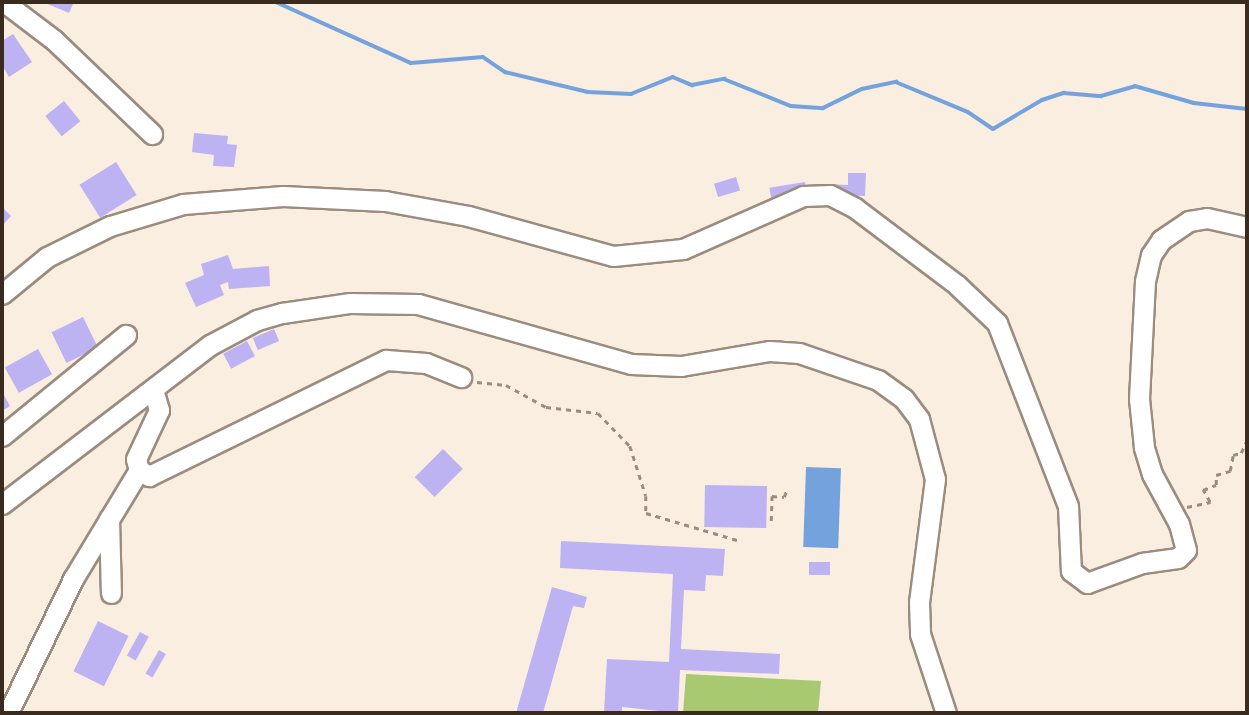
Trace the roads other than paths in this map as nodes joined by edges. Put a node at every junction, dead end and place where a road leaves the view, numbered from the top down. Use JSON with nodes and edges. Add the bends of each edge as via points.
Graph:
{"nodes":[{"id":1,"x":4,"y":2,"type":"edge"},
{"id":2,"x":152,"y":135,"type":"dead end"},
{"id":3,"x":1247,"y":227,"type":"edge"},
{"id":4,"x":2,"y":294,"type":"edge"},
{"id":5,"x":126,"y":335,"type":"dead end"},
{"id":6,"x":461,"y":377,"type":"road end"},
{"id":7,"x":153,"y":389,"type":"junction"},
{"id":8,"x":2,"y":436,"type":"edge"},
{"id":9,"x":139,"y":471,"type":"junction"},
{"id":10,"x":2,"y":504,"type":"edge"},
{"id":11,"x":109,"y":518,"type":"junction"},
{"id":12,"x":111,"y":593,"type":"dead end"},
{"id":13,"x":8,"y":713,"type":"edge"},
{"id":14,"x":946,"y":713,"type":"edge"}],
"edges":[{"from":1,"to":2,"type":"street","via":[[54,40]]},
{"from":3,"to":4,"type":"street","via":[[1207,218],[1189,221],[1161,240],[1151,255],[1139,399],[1152,474],[1184,538],[1183,555],[1142,563],[1087,583],[1077,580],[1071,571],[1068,506],[997,323],[957,285],[855,208],[830,195],[803,196],[683,249],[613,256],[468,216],[385,201],[283,196],[183,204],[110,226],[47,257]]},
{"from":5,"to":8,"type":"street"},
{"from":6,"to":9,"type":"street","via":[[426,363],[386,360],[274,411],[156,475]]},
{"from":7,"to":9,"type":"street","via":[[159,410],[139,450]]},
{"from":7,"to":10,"type":"street"},
{"from":7,"to":14,"type":"street","via":[[210,345],[257,320],[382,302],[418,304],[631,364],[681,366],[789,352],[833,362],[878,380],[904,399],[927,440],[935,480],[919,602],[920,634]]},
{"from":9,"to":11,"type":"street"},
{"from":11,"to":12,"type":"street"},
{"from":11,"to":13,"type":"street","via":[[73,579]]}]}
